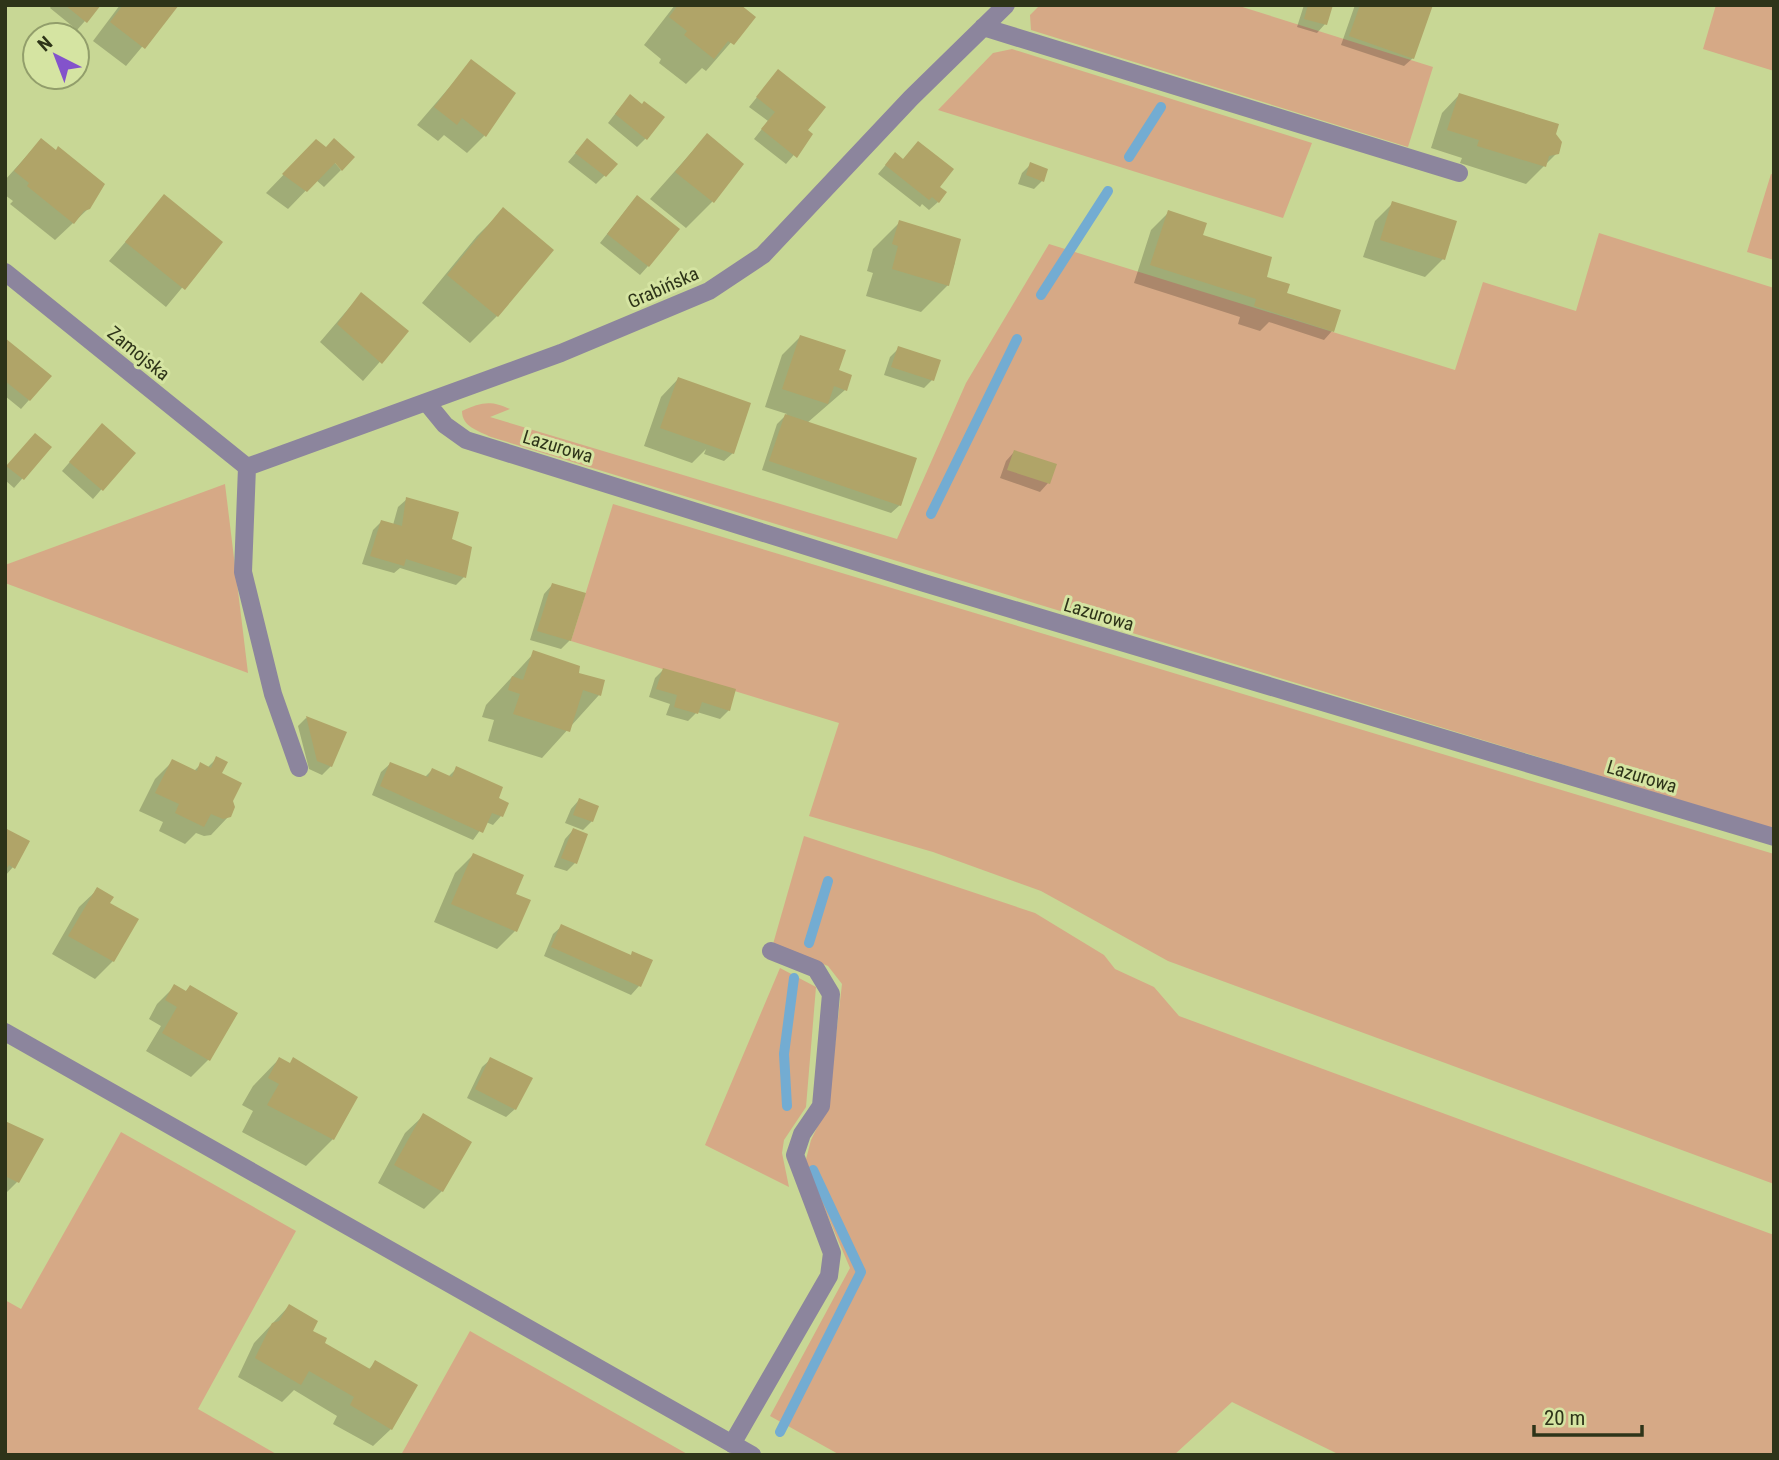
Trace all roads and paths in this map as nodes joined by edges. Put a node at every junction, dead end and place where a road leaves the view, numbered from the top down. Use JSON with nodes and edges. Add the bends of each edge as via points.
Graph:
{"nodes":[{"id":1,"x":1006,"y":5,"type":"edge"},
{"id":2,"x":983,"y":27,"type":"junction"},
{"id":3,"x":1459,"y":173,"type":"dead end"},
{"id":4,"x":5,"y":272,"type":"edge"},
{"id":5,"x":427,"y":403,"type":"junction"},
{"id":6,"x":247,"y":467,"type":"junction"},
{"id":7,"x":299,"y":768,"type":"dead end"},
{"id":8,"x":1774,"y":837,"type":"edge"},
{"id":9,"x":771,"y":951,"type":"dead end"},
{"id":10,"x":5,"y":1032,"type":"edge"},
{"id":11,"x":732,"y":1444,"type":"junction"},
{"id":12,"x":752,"y":1455,"type":"edge"}],
"edges":[{"from":1,"to":2,"type":"street","name":"Grabińska"},
{"from":2,"to":3,"type":"street"},
{"from":2,"to":5,"type":"street","name":"Grabińska","via":[[763,255],[709,291]]},
{"from":4,"to":6,"type":"street","name":"Zamojska"},
{"from":5,"to":6,"type":"street","name":"Grabińska"},
{"from":5,"to":8,"type":"street","name":"Lazurowa","via":[[445,425],[466,440],[924,583]]},
{"from":6,"to":7,"type":"street","via":[[243,572],[270,684]]},
{"from":9,"to":11,"type":"street","via":[[816,969],[831,994],[821,1106],[802,1134],[795,1155],[832,1253],[829,1276]]},
{"from":10,"to":11,"type":"street"},
{"from":11,"to":12,"type":"street"}]}
